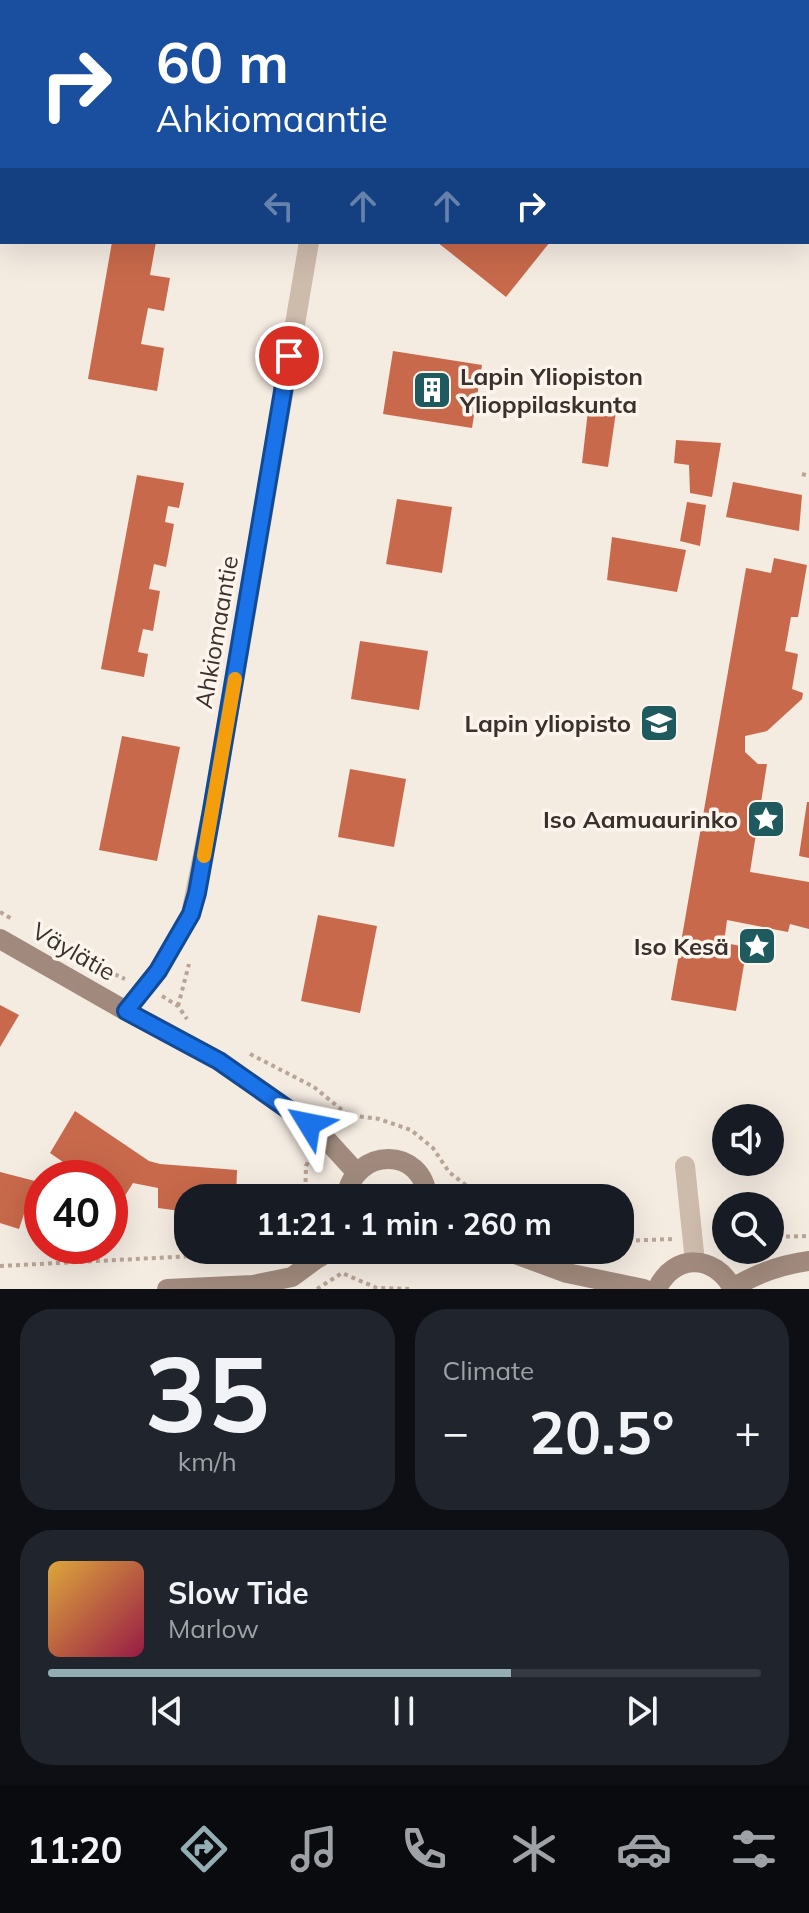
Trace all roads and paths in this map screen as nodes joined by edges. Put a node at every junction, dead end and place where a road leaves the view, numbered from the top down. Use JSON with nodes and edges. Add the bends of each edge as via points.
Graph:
{"nodes":[{"id":1,"x":309,"y":244,"type":"edge"},
{"id":2,"x":802,"y":474,"type":"dead end"},
{"id":3,"x":809,"y":476,"type":"edge"},
{"id":4,"x":0,"y":912,"type":"edge"},
{"id":5,"x":13,"y":919,"type":"dead end"},
{"id":6,"x":0,"y":939,"type":"edge"},
{"id":7,"x":50,"y":940,"type":"dead end"},
{"id":8,"x":145,"y":987,"type":"junction"},
{"id":9,"x":126,"y":1011,"type":"junction"},
{"id":10,"x":188,"y":1022,"type":"dead end"},
{"id":11,"x":241,"y":1049,"type":"dead end"},
{"id":12,"x":314,"y":1148,"type":"dead end"},
{"id":13,"x":685,"y":1166,"type":"dead end"},
{"id":14,"x":356,"y":1172,"type":"junction"},
{"id":15,"x":305,"y":1184,"type":"edge"},
{"id":16,"x":349,"y":1184,"type":"edge"},
{"id":17,"x":424,"y":1184,"type":"edge"},
{"id":18,"x":464,"y":1184,"type":"edge"},
{"id":19,"x":809,"y":1236,"type":"edge"},
{"id":20,"x":784,"y":1237,"type":"edge"},
{"id":21,"x":174,"y":1257,"type":"edge"},
{"id":22,"x":809,"y":1261,"type":"edge"},
{"id":23,"x":695,"y":1262,"type":"junction"},
{"id":24,"x":316,"y":1264,"type":"edge"},
{"id":25,"x":542,"y":1264,"type":"edge"},
{"id":26,"x":0,"y":1266,"type":"edge"},
{"id":27,"x":295,"y":1283,"type":"edge"},
{"id":28,"x":733,"y":1288,"type":"edge"},
{"id":29,"x":167,"y":1289,"type":"edge"},
{"id":30,"x":317,"y":1289,"type":"edge"},
{"id":31,"x":412,"y":1289,"type":"edge"},
{"id":32,"x":644,"y":1289,"type":"edge"},
{"id":33,"x":657,"y":1289,"type":"edge"}],
"edges":[{"from":1,"to":8,"type":"street","name":"Ahkiomaantie","via":[[197,893],[191,914]]},
{"from":2,"to":3,"type":"path"},
{"from":4,"to":5,"type":"path"},
{"from":6,"to":9,"type":"street","name":"Väylätie"},
{"from":7,"to":8,"type":"path"},
{"from":8,"to":9,"type":"street","name":"Ahkiomaantie"},
{"from":8,"to":10,"type":"path","via":[[178,1006]]},
{"from":9,"to":14,"type":"street","name":"Väylätie","via":[[219,1061],[325,1138]]},
{"from":11,"to":18,"type":"path","via":[[314,1087],[348,1115],[411,1130]]},
{"from":12,"to":15,"type":"path"},
{"from":13,"to":23,"type":"street"},
{"from":14,"to":16,"type":"street"},
{"from":14,"to":17,"type":"street","via":[[379,1159],[392,1159],[415,1170]]},
{"from":19,"to":20,"type":"path"},
{"from":21,"to":26,"type":"path"},
{"from":22,"to":28,"type":"street","via":[[776,1267]]},
{"from":23,"to":28,"type":"street","via":[[718,1269]]},
{"from":23,"to":33,"type":"street","via":[[670,1270]]},
{"from":24,"to":27,"type":"street"},
{"from":25,"to":32,"type":"street"},
{"from":27,"to":29,"type":"street"},
{"from":30,"to":31,"type":"path","via":[[342,1273],[377,1288]]}]}
